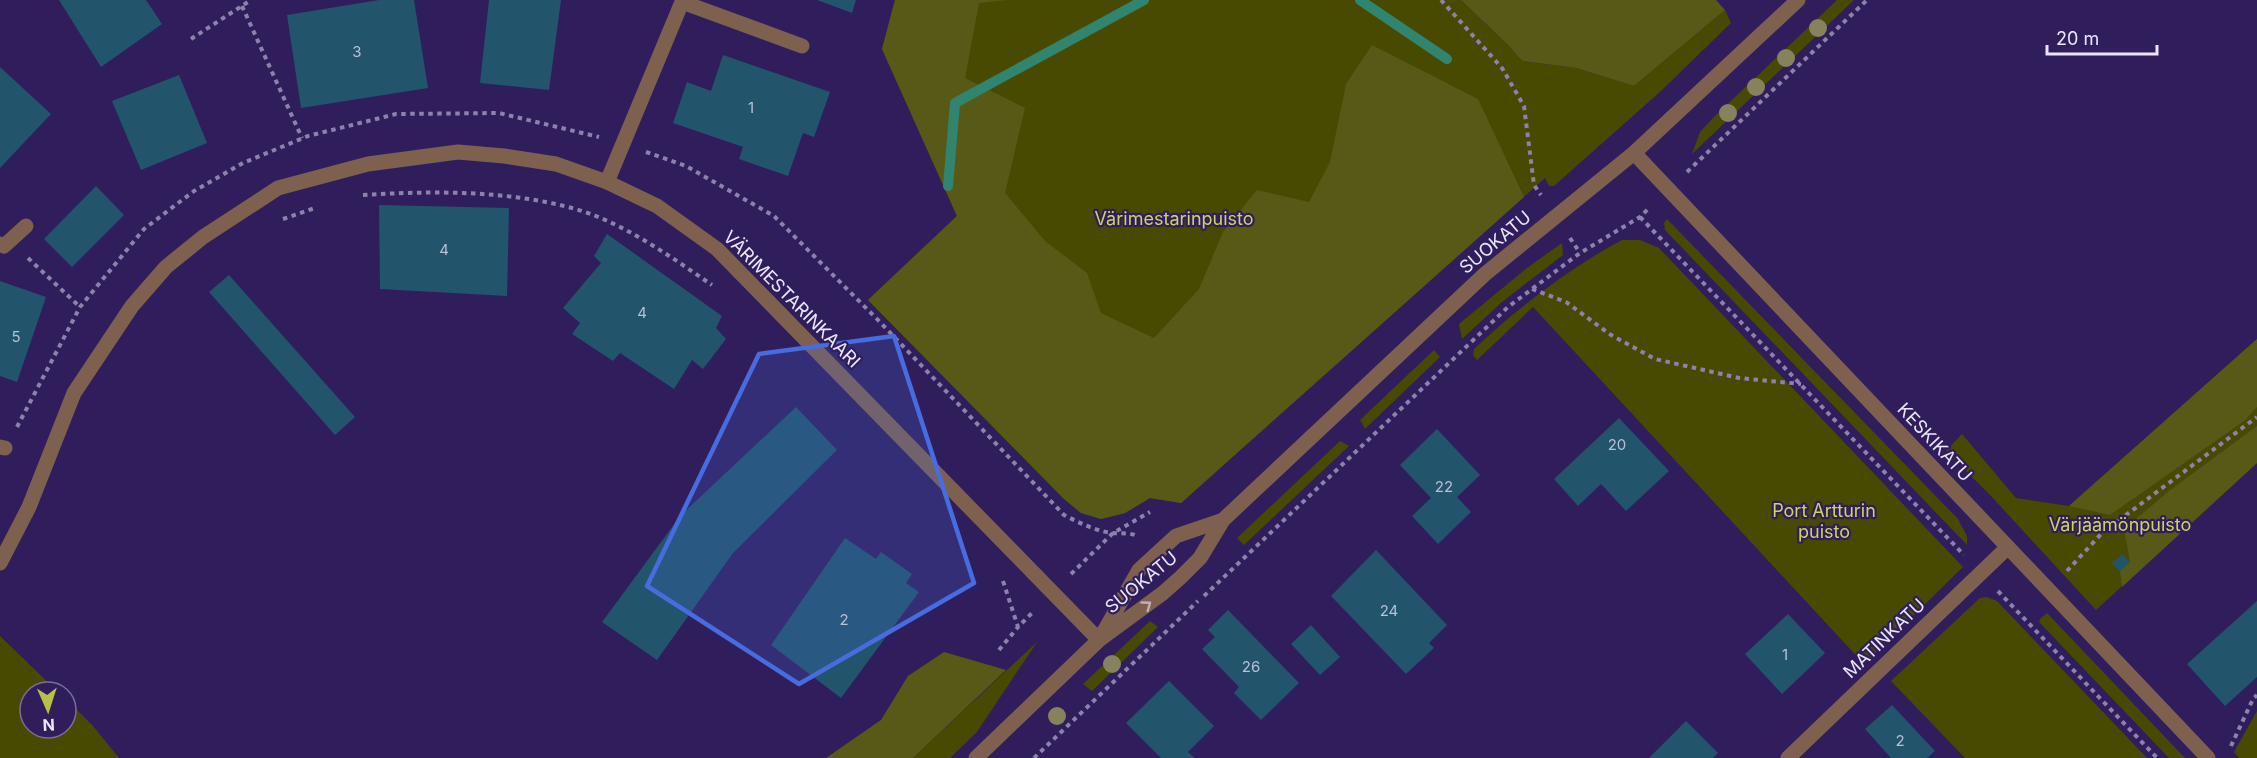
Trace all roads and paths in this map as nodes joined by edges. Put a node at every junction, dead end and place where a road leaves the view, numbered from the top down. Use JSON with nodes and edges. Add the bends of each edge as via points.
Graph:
{"nodes":[{"id":1,"x":251,"y":0,"type":"edge"},
{"id":2,"x":1441,"y":0,"type":"edge"},
{"id":3,"x":1798,"y":0,"type":"edge"},
{"id":4,"x":1867,"y":0,"type":"edge"},
{"id":5,"x":242,"y":6,"type":"junction"},
{"id":6,"x":709,"y":6,"type":"edge"},
{"id":7,"x":191,"y":39,"type":"dead end"},
{"id":8,"x":802,"y":46,"type":"dead end"},
{"id":9,"x":302,"y":138,"type":"junction"},
{"id":10,"x":623,"y":145,"type":"junction"},
{"id":11,"x":1634,"y":153,"type":"junction"},
{"id":12,"x":607,"y":182,"type":"junction"},
{"id":13,"x":1670,"y":188,"type":"junction"},
{"id":14,"x":353,"y":197,"type":"dead end"},
{"id":15,"x":324,"y":205,"type":"dead end"},
{"id":16,"x":1556,"y":216,"type":"junction"},
{"id":17,"x":1640,"y":217,"type":"junction"},
{"id":18,"x":276,"y":223,"type":"dead end"},
{"id":19,"x":26,"y":226,"type":"dead end"},
{"id":20,"x":5,"y":242,"type":"edge"},
{"id":21,"x":1580,"y":253,"type":"junction"},
{"id":22,"x":715,"y":286,"type":"dead end"},
{"id":23,"x":1532,"y":289,"type":"junction"},
{"id":24,"x":80,"y":307,"type":"junction"},
{"id":25,"x":1802,"y":384,"type":"junction"},
{"id":26,"x":2257,"y":417,"type":"edge"},
{"id":27,"x":3,"y":447,"type":"edge"},
{"id":28,"x":1150,"y":512,"type":"dead end"},
{"id":29,"x":1222,"y":520,"type":"junction"},
{"id":30,"x":1113,"y":533,"type":"junction"},
{"id":31,"x":2008,"y":547,"type":"junction"},
{"id":32,"x":1158,"y":553,"type":"junction"},
{"id":33,"x":0,"y":563,"type":"edge"},
{"id":34,"x":1981,"y":572,"type":"junction"},
{"id":35,"x":1181,"y":577,"type":"junction"},
{"id":36,"x":1002,"y":578,"type":"dead end"},
{"id":37,"x":2050,"y":590,"type":"junction"},
{"id":38,"x":1053,"y":593,"type":"junction"},
{"id":39,"x":1202,"y":597,"type":"junction"},
{"id":40,"x":2024,"y":618,"type":"junction"},
{"id":41,"x":1018,"y":627,"type":"junction"},
{"id":42,"x":1099,"y":640,"type":"junction"},
{"id":43,"x":999,"y":650,"type":"dead end"},
{"id":44,"x":2257,"y":695,"type":"edge"},
{"id":45,"x":2230,"y":748,"type":"dead end"},
{"id":46,"x":976,"y":758,"type":"edge"},
{"id":47,"x":1034,"y":758,"type":"edge"},
{"id":48,"x":1788,"y":758,"type":"edge"},
{"id":49,"x":2157,"y":758,"type":"edge"},
{"id":50,"x":2208,"y":758,"type":"edge"}],
"edges":[{"from":1,"to":5,"type":"path"},
{"from":2,"to":16,"type":"path","via":[[1503,68],[1524,106],[1534,185]]},
{"from":3,"to":11,"type":"street","name":"SUOKATU"},
{"from":4,"to":13,"type":"path"},
{"from":5,"to":7,"type":"path"},
{"from":5,"to":9,"type":"path"},
{"from":6,"to":8,"type":"street"},
{"from":6,"to":10,"type":"street","via":[[682,2]]},
{"from":9,"to":10,"type":"path","via":[[396,114],[499,113]]},
{"from":9,"to":24,"type":"path","via":[[243,163],[194,191],[144,229]]},
{"from":10,"to":12,"type":"street"},
{"from":10,"to":30,"type":"path","via":[[686,166],[774,216],[1064,515],[1088,528]]},
{"from":11,"to":13,"type":"street","name":"KESKIKATU"},
{"from":11,"to":16,"type":"street","name":"SUOKATU"},
{"from":12,"to":33,"type":"street","name":"VÄRIMESTARINKAARI","via":[[556,164],[458,152],[368,164],[278,188],[203,237],[166,267],[132,306],[74,393],[29,507]]},
{"from":12,"to":38,"type":"street","name":"VÄRIMESTARINKAARI","via":[[657,206],[717,249]]},
{"from":13,"to":17,"type":"path"},
{"from":13,"to":31,"type":"street","name":"KESKIKATU"},
{"from":14,"to":22,"type":"path","via":[[464,193],[569,207],[627,231]]},
{"from":15,"to":18,"type":"path"},
{"from":16,"to":21,"type":"path"},
{"from":16,"to":29,"type":"street","name":"SUOKATU","via":[[1485,274]]},
{"from":17,"to":21,"type":"path"},
{"from":17,"to":25,"type":"path"},
{"from":19,"to":20,"type":"street"},
{"from":20,"to":24,"type":"path"},
{"from":21,"to":23,"type":"path"},
{"from":23,"to":25,"type":"path","via":[[1566,302],[1611,335],[1655,359],[1739,378]]},
{"from":23,"to":39,"type":"path","via":[[1499,315]]},
{"from":24,"to":27,"type":"path"},
{"from":25,"to":34,"type":"path"},
{"from":26,"to":37,"type":"path","via":[[2102,533]]},
{"from":28,"to":30,"type":"path"},
{"from":29,"to":32,"type":"street","name":"SUOKATU","via":[[1176,536]]},
{"from":29,"to":35,"type":"street","name":"SUOKATU","via":[[1200,558]]},
{"from":30,"to":32,"type":"path","via":[[1133,534]]},
{"from":30,"to":38,"type":"path"},
{"from":31,"to":34,"type":"street","name":"MATINKATU"},
{"from":31,"to":37,"type":"street","name":"KESKIKATU"},
{"from":32,"to":42,"type":"street","name":"SUOKATU","via":[[1139,570]]},
{"from":34,"to":40,"type":"path"},
{"from":34,"to":48,"type":"street","name":"MATINKATU"},
{"from":35,"to":39,"type":"path"},
{"from":42,"to":35,"type":"street","name":"SUOKATU","one_way":true},
{"from":36,"to":41,"type":"path"},
{"from":37,"to":40,"type":"path"},
{"from":37,"to":50,"type":"street","name":"KESKIKATU"},
{"from":38,"to":41,"type":"path"},
{"from":38,"to":42,"type":"street","name":"VÄRIMESTARINKAARI"},
{"from":39,"to":47,"type":"path"},
{"from":40,"to":49,"type":"path"},
{"from":41,"to":43,"type":"path"},
{"from":42,"to":46,"type":"street","name":"SUOKATU"},
{"from":44,"to":45,"type":"path"}]}
